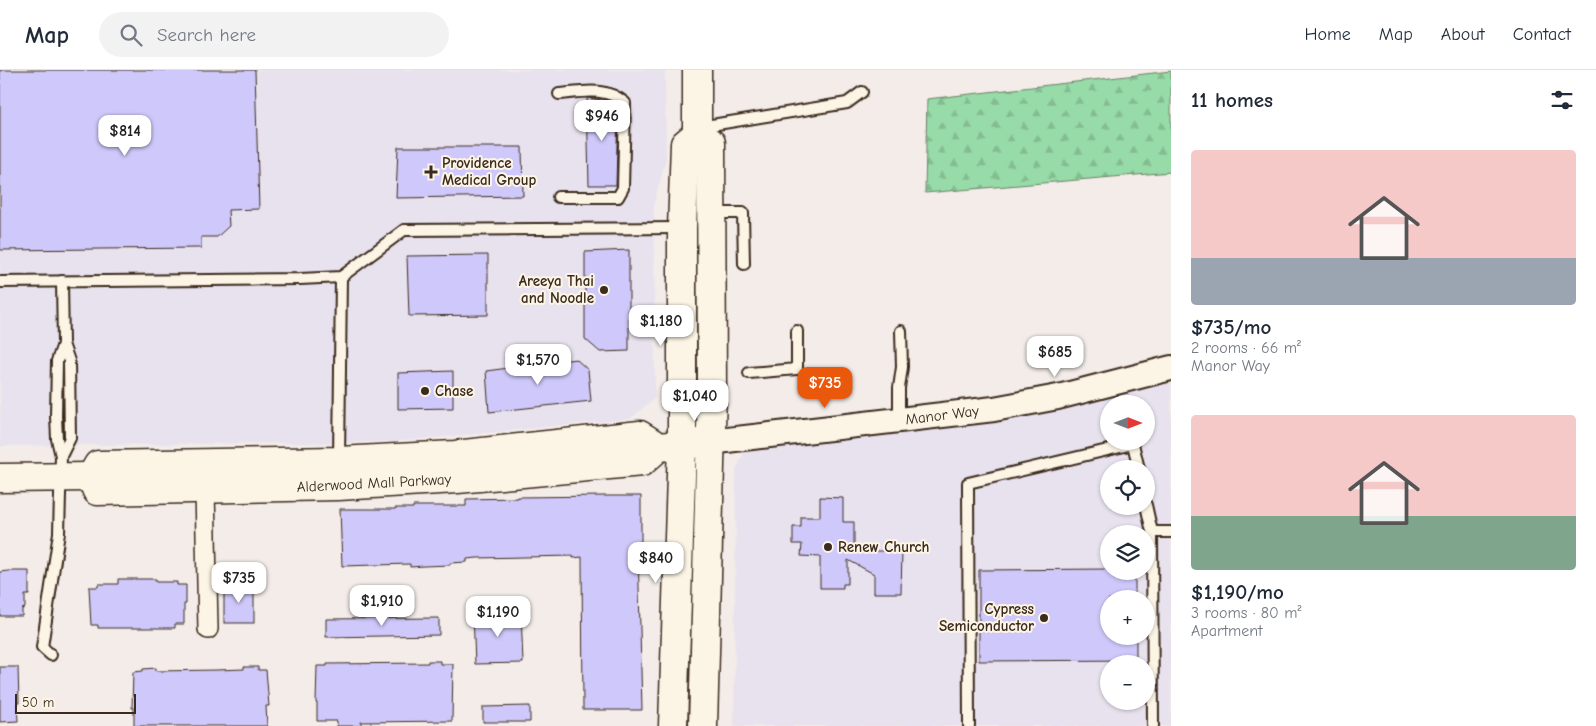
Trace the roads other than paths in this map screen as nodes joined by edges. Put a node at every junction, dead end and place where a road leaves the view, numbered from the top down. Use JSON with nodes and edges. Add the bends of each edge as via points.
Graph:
{"nodes":[{"id":1,"x":697,"y":70,"type":"edge"},
{"id":2,"x":862,"y":92,"type":"dead end"},
{"id":3,"x":559,"y":94,"type":"dead end"},
{"id":4,"x":697,"y":130,"type":"junction"},
{"id":5,"x":558,"y":197,"type":"dead end"},
{"id":6,"x":712,"y":213,"type":"junction"},
{"id":7,"x":682,"y":228,"type":"junction"},
{"id":8,"x":744,"y":264,"type":"dead end"},
{"id":9,"x":341,"y":277,"type":"junction"},
{"id":10,"x":62,"y":281,"type":"junction"},
{"id":11,"x":0,"y":282,"type":"edge"},
{"id":12,"x":797,"y":331,"type":"dead end"},
{"id":13,"x":902,"y":332,"type":"dead end"},
{"id":14,"x":1171,"y":368,"type":"edge"},
{"id":15,"x":749,"y":373,"type":"dead end"},
{"id":16,"x":899,"y":420,"type":"junction"},
{"id":17,"x":710,"y":442,"type":"junction"},
{"id":18,"x":671,"y":446,"type":"junction"},
{"id":19,"x":1137,"y":460,"type":"edge"},
{"id":20,"x":339,"y":461,"type":"junction"},
{"id":21,"x":61,"y":467,"type":"junction"},
{"id":22,"x":91,"y":477,"type":"junction"},
{"id":23,"x":0,"y":478,"type":"edge"},
{"id":24,"x":205,"y":488,"type":"junction"},
{"id":25,"x":1155,"y":532,"type":"edge"},
{"id":26,"x":1171,"y":532,"type":"edge"},
{"id":27,"x":1152,"y":580,"type":"edge"},
{"id":28,"x":208,"y":629,"type":"dead end"},
{"id":29,"x":51,"y":655,"type":"dead end"},
{"id":30,"x":673,"y":726,"type":"edge"},
{"id":31,"x":703,"y":726,"type":"edge"},
{"id":32,"x":969,"y":726,"type":"edge"},
{"id":33,"x":1152,"y":726,"type":"edge"}],
"edges":[{"from":1,"to":4,"type":"main road"},
{"from":2,"to":4,"type":"lane","via":[[847,103]]},
{"from":3,"to":5,"type":"lane","via":[[601,91],[617,96],[625,103],[623,188],[618,197]]},
{"from":4,"to":6,"type":"main road","via":[[711,143]]},
{"from":4,"to":7,"type":"main road","via":[[685,144]]},
{"from":6,"to":8,"type":"lane","via":[[743,213]]},
{"from":6,"to":17,"type":"main road"},
{"from":7,"to":9,"type":"lane","via":[[404,230]]},
{"from":7,"to":18,"type":"main road"},
{"from":9,"to":10,"type":"lane"},
{"from":9,"to":20,"type":"lane"},
{"from":10,"to":11,"type":"lane"},
{"from":10,"to":21,"type":"lane","via":[[63,344],[57,361],[56,416]]},
{"from":12,"to":15,"type":"lane","via":[[797,368]]},
{"from":13,"to":16,"type":"lane"},
{"from":14,"to":16,"type":"street","name":"Manor Way","via":[[1058,397],[994,409]]},
{"from":16,"to":17,"type":"street","name":"Manor Way"},
{"from":17,"to":18,"type":"main road"},
{"from":17,"to":31,"type":"main road"},
{"from":18,"to":20,"type":"main road","name":"Alderwood Mall Parkway","via":[[640,435],[456,455]]},
{"from":18,"to":24,"type":"main road","name":"Alderwood Mall Parkway","via":[[642,462],[338,486]]},
{"from":18,"to":30,"type":"main road"},
{"from":19,"to":32,"type":"lane","via":[[1134,444],[968,483]]},
{"from":20,"to":22,"type":"main road","name":"Alderwood Mall Parkway","via":[[98,465]]},
{"from":21,"to":22,"type":"main road"},
{"from":21,"to":23,"type":"main road"},
{"from":21,"to":29,"type":"lane","via":[[59,533],[42,647]]},
{"from":22,"to":24,"type":"main road","name":"Alderwood Mall Parkway","via":[[97,491]]},
{"from":24,"to":28,"type":"street"},
{"from":25,"to":26,"type":"lane"},
{"from":27,"to":33,"type":"lane"}]}
